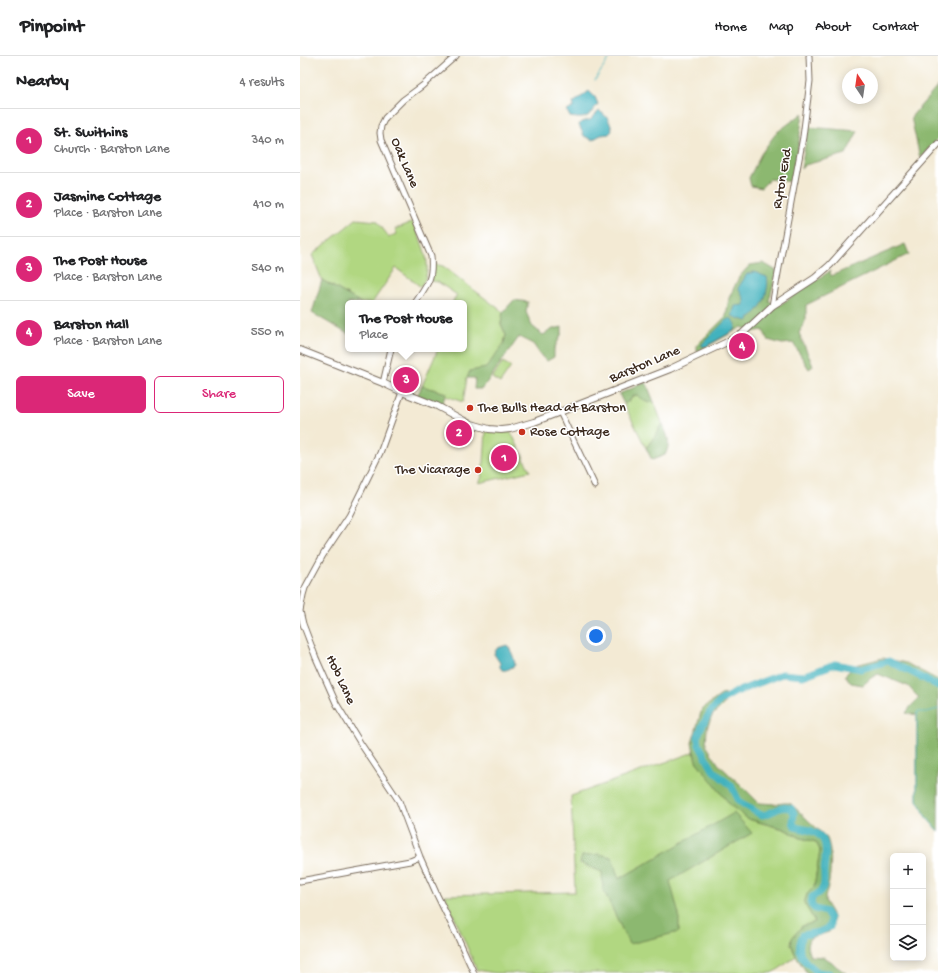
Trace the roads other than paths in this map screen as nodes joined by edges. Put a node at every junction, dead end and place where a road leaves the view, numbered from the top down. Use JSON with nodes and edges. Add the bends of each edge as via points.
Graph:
{"nodes":[{"id":1,"x":456,"y":56,"type":"edge"},
{"id":2,"x":809,"y":56,"type":"edge"},
{"id":3,"x":938,"y":144,"type":"edge"},
{"id":4,"x":417,"y":300,"type":"edge"},
{"id":5,"x":772,"y":306,"type":"junction"},
{"id":6,"x":300,"y":350,"type":"edge"},
{"id":7,"x":390,"y":352,"type":"edge"},
{"id":8,"x":383,"y":382,"type":"junction"},
{"id":9,"x":402,"y":392,"type":"junction"},
{"id":10,"x":560,"y":412,"type":"junction"},
{"id":11,"x":595,"y":486,"type":"dead end"},
{"id":12,"x":420,"y":857,"type":"junction"},
{"id":13,"x":300,"y":881,"type":"edge"},
{"id":14,"x":474,"y":973,"type":"edge"}],
"edges":[{"from":1,"to":4,"type":"street","name":"Oak Lane","via":[[385,118],[380,132],[381,140],[431,256],[429,282]]},
{"from":2,"to":5,"type":"street","name":"Ryton End","via":[[810,81],[803,137]]},
{"from":3,"to":5,"type":"street","name":"Barston Lane","via":[[830,265]]},
{"from":5,"to":10,"type":"street","name":"Barston Lane","via":[[742,334],[725,343],[670,369]]},
{"from":6,"to":8,"type":"street","name":"Barston Lane"},
{"from":7,"to":8,"type":"street"},
{"from":8,"to":9,"type":"street","name":"Barston Lane"},
{"from":9,"to":10,"type":"street","name":"Barston Lane","via":[[438,406],[468,423],[489,429],[510,429]]},
{"from":9,"to":12,"type":"street","name":"Hob Lane","via":[[380,453],[349,516],[305,588],[300,611],[308,638],[336,703],[399,801]]},
{"from":10,"to":11,"type":"street"},
{"from":12,"to":13,"type":"street"},
{"from":12,"to":14,"type":"street","name":"Hob Lane"}]}
